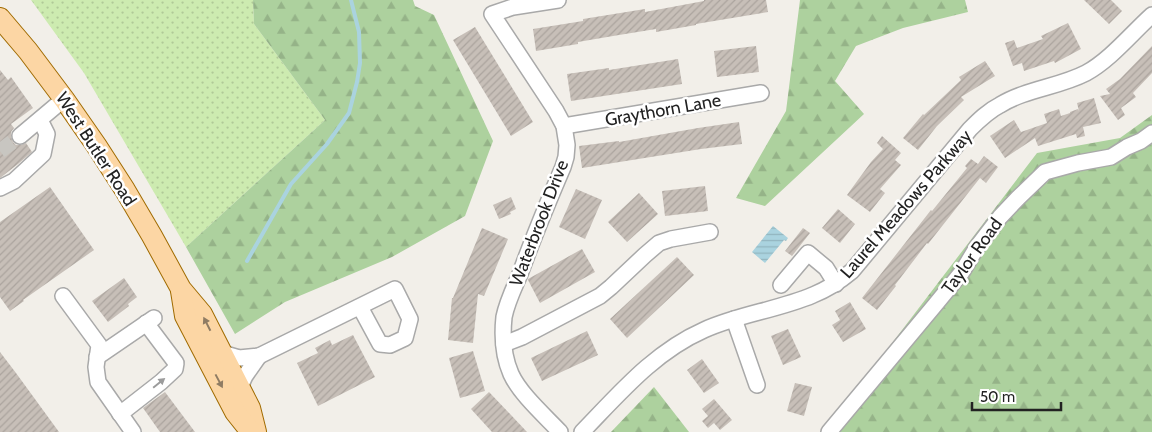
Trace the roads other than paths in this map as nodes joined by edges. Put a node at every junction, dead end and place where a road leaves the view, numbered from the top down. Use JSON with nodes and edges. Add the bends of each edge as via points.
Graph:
{"nodes":[{"id":1,"x":558,"y":0,"type":"edge"},
{"id":2,"x":1152,"y":15,"type":"edge"},
{"id":3,"x":0,"y":18,"type":"edge"},
{"id":4,"x":761,"y":93,"type":"dead end"},
{"id":5,"x":64,"y":99,"type":"junction"},
{"id":6,"x":40,"y":120,"type":"junction"},
{"id":7,"x":564,"y":126,"type":"junction"},
{"id":8,"x":1152,"y":133,"type":"edge"},
{"id":9,"x":20,"y":136,"type":"tunnel mouth"},
{"id":10,"x":0,"y":188,"type":"edge"},
{"id":11,"x":710,"y":232,"type":"dead end"},
{"id":12,"x":836,"y":284,"type":"junction"},
{"id":13,"x":781,"y":285,"type":"dead end"},
{"id":14,"x":181,"y":289,"type":"junction"},
{"id":15,"x":63,"y":296,"type":"dead end"},
{"id":16,"x":360,"y":307,"type":"dead end"},
{"id":17,"x":734,"y":319,"type":"junction"},
{"id":18,"x":504,"y":344,"type":"junction"},
{"id":19,"x":222,"y":353,"type":"junction"},
{"id":20,"x":259,"y":356,"type":"junction"},
{"id":21,"x":97,"y":357,"type":"junction"},
{"id":22,"x":756,"y":385,"type":"dead end"},
{"id":23,"x":240,"y":387,"type":"junction"},
{"id":24,"x":120,"y":414,"type":"junction"},
{"id":25,"x":134,"y":432,"type":"edge"},
{"id":26,"x":251,"y":432,"type":"edge"},
{"id":27,"x":256,"y":432,"type":"edge"},
{"id":28,"x":560,"y":432,"type":"edge"},
{"id":29,"x":582,"y":432,"type":"edge"},
{"id":30,"x":828,"y":432,"type":"edge"}],
"edges":[{"from":1,"to":7,"type":"street","name":"Waterbrook Drive","via":[[492,14]]},
{"from":2,"to":12,"type":"street","name":"Laurel Meadows Parkway","via":[[1085,73],[1022,95],[986,114],[852,271]]},
{"from":3,"to":5,"type":"main road","name":"West Butler Road"},
{"from":4,"to":7,"type":"street","name":"Graythorn Lane"},
{"from":5,"to":6,"type":"street"},
{"from":5,"to":14,"type":"main road","name":"West Butler Road","via":[[117,177]]},
{"from":6,"to":9,"type":"street"},
{"from":6,"to":10,"type":"street","via":[[47,134],[43,154],[14,181]]},
{"from":7,"to":18,"type":"street","name":"Waterbrook Drive","via":[[566,157],[506,309]]},
{"from":8,"to":30,"type":"street","name":"Taylor Road","via":[[1111,157],[1045,172],[1000,217],[962,272]]},
{"from":11,"to":18,"type":"street","via":[[659,243],[600,296]]},
{"from":12,"to":13,"type":"street","via":[[826,268],[808,253]]},
{"from":12,"to":17,"type":"street","name":"Laurel Meadows Parkway","via":[[801,300]]},
{"from":19,"to":14,"type":"main road","name":"West Butler Road","one_way":true,"via":[[202,314]]},
{"from":14,"to":26,"type":"main road","name":"West Butler Road","one_way":true,"via":[[185,316],[235,412]]},
{"from":15,"to":21,"type":"street","via":[[99,345]]},
{"from":16,"to":20,"type":"street"},
{"from":17,"to":22,"type":"street"},
{"from":17,"to":29,"type":"street","name":"Laurel Meadows Parkway","via":[[691,336],[664,353]]},
{"from":18,"to":28,"type":"street","name":"Waterbrook Drive","via":[[514,380]]},
{"from":19,"to":20,"type":"street","via":[[239,358]]},
{"from":19,"to":23,"type":"main road","name":"West Butler Road"},
{"from":20,"to":23,"type":"street"},
{"from":21,"to":24,"type":"street","via":[[98,382]]},
{"from":24,"to":21,"type":"street","one_way":true,"via":[[161,382],[175,369],[176,363],[150,320]]},
{"from":23,"to":27,"type":"main road","name":"West Butler Road"},
{"from":24,"to":25,"type":"street"}]}
